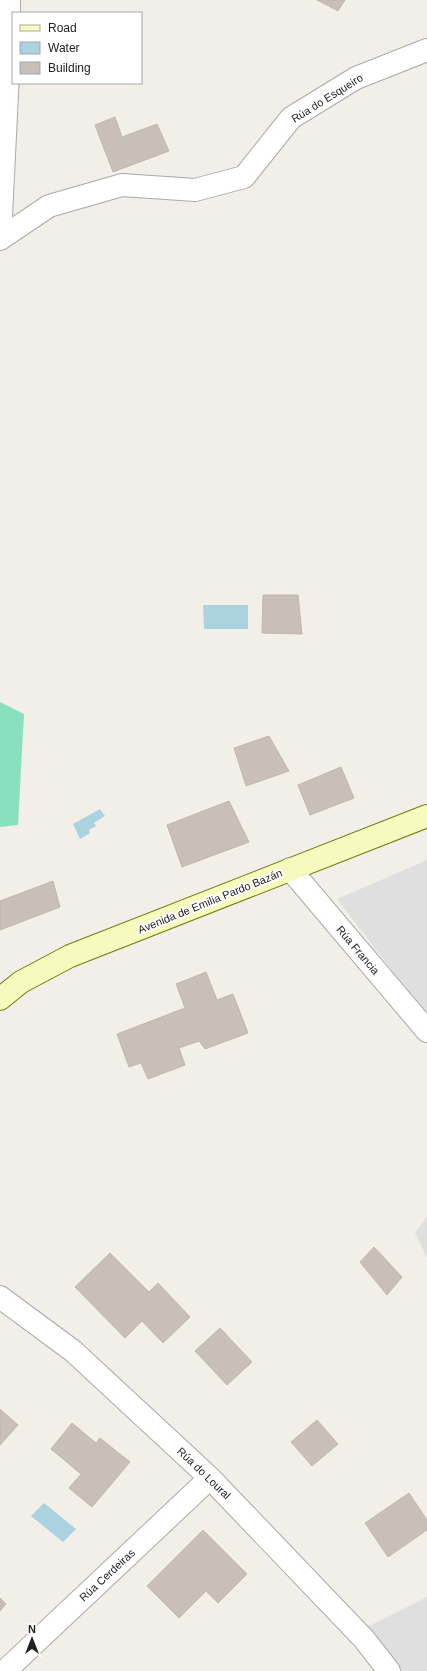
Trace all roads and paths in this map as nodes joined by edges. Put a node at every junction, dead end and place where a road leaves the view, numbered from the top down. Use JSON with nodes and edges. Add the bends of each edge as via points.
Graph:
{"nodes":[{"id":1,"x":10,"y":0,"type":"edge"},
{"id":2,"x":427,"y":50,"type":"edge"},
{"id":3,"x":0,"y":236,"type":"edge"},
{"id":4,"x":0,"y":239,"type":"edge"},
{"id":5,"x":427,"y":816,"type":"edge"},
{"id":6,"x":290,"y":869,"type":"junction"},
{"id":7,"x":0,"y":999,"type":"edge"},
{"id":8,"x":427,"y":1031,"type":"edge"},
{"id":9,"x":0,"y":1296,"type":"edge"},
{"id":10,"x":210,"y":1478,"type":"junction"},
{"id":11,"x":5,"y":1671,"type":"edge"},
{"id":12,"x":389,"y":1671,"type":"edge"}],
"edges":[{"from":1,"to":3,"type":"street"},
{"from":2,"to":4,"type":"street","name":"Rúa do Esqueiro","via":[[356,78],[291,118],[244,177],[195,190],[122,185],[49,206]]},
{"from":5,"to":6,"type":"street","name":"Avenida de Emilia Pardo Bazán"},
{"from":6,"to":7,"type":"street","name":"Avenida de Emilia Pardo Bazán","via":[[70,956],[22,982]]},
{"from":6,"to":8,"type":"street","name":"Rúa Francia"},
{"from":9,"to":10,"type":"street","name":"Rúa do Loural","via":[[73,1350]]},
{"from":10,"to":11,"type":"street","name":"Rúa Cerdeiras"},
{"from":10,"to":12,"type":"street","name":"Rúa do Loural","via":[[364,1639]]}]}
